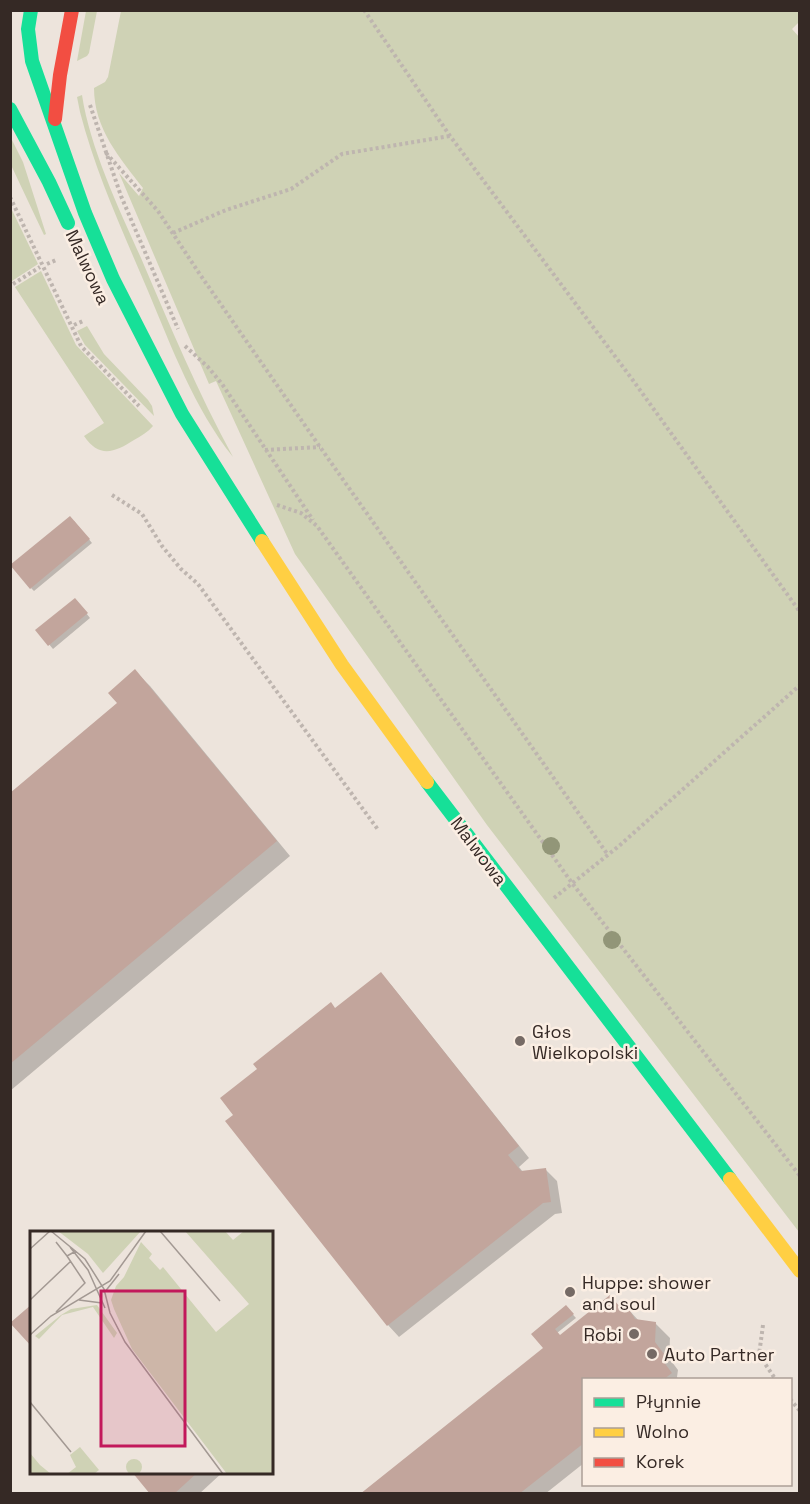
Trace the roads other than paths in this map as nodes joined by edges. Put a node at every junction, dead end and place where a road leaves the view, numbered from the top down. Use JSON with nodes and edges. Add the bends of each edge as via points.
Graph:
{"nodes":[{"id":1,"x":72,"y":10,"type":"edge"},
{"id":2,"x":30,"y":12,"type":"edge"},
{"id":3,"x":12,"y":37,"type":"dead end"},
{"id":4,"x":11,"y":112,"type":"edge"},
{"id":5,"x":54,"y":127,"type":"junction"},
{"id":6,"x":73,"y":234,"type":"dead end"},
{"id":7,"x":139,"y":360,"type":"dead end"},
{"id":8,"x":182,"y":414,"type":"junction"},
{"id":9,"x":800,"y":1272,"type":"edge"}],
"edges":[{"from":1,"to":5,"type":"street","name":"Malwowa"},
{"from":2,"to":3,"type":"street"},
{"from":2,"to":5,"type":"street","name":"Malwowa","via":[[32,61]]},
{"from":4,"to":6,"type":"street","name":"Malwowa"},
{"from":5,"to":8,"type":"street","name":"Malwowa","via":[[113,279]]},
{"from":7,"to":8,"type":"street","name":"Malwowa"},
{"from":8,"to":9,"type":"street","name":"Malwowa","via":[[342,665]]}]}
